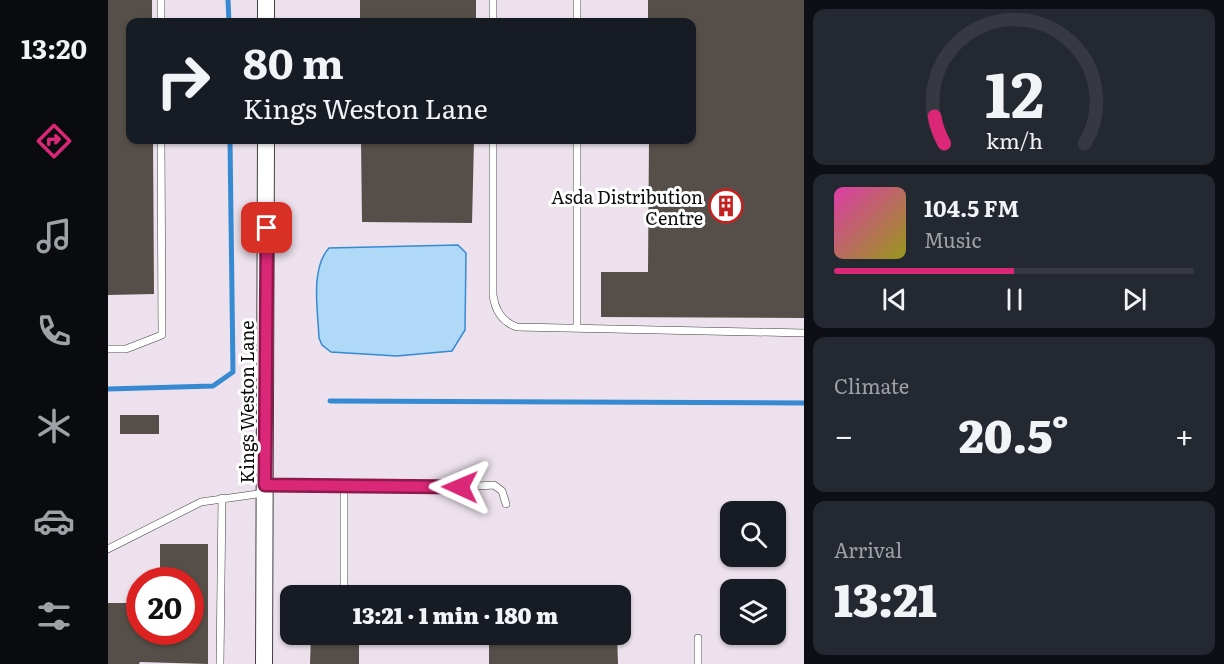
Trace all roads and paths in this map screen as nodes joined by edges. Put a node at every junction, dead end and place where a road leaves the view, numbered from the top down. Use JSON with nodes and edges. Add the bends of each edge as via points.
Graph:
{"nodes":[{"id":1,"x":161,"y":0,"type":"edge"},
{"id":2,"x":266,"y":0,"type":"edge"},
{"id":3,"x":493,"y":0,"type":"edge"},
{"id":4,"x":577,"y":0,"type":"edge"},
{"id":5,"x":161,"y":18,"type":"edge"},
{"id":6,"x":266,"y":18,"type":"edge"},
{"id":7,"x":493,"y":18,"type":"edge"},
{"id":8,"x":577,"y":18,"type":"edge"},
{"id":9,"x":161,"y":144,"type":"edge"},
{"id":10,"x":267,"y":144,"type":"edge"},
{"id":11,"x":493,"y":144,"type":"edge"},
{"id":12,"x":577,"y":144,"type":"edge"},
{"id":13,"x":577,"y":328,"type":"junction"},
{"id":14,"x":804,"y":333,"type":"edge"},
{"id":15,"x":108,"y":349,"type":"edge"},
{"id":16,"x":344,"y":486,"type":"junction"},
{"id":17,"x":265,"y":489,"type":"junction"},
{"id":18,"x":222,"y":498,"type":"junction"},
{"id":19,"x":506,"y":504,"type":"dead end"},
{"id":20,"x":108,"y":549,"type":"edge"},
{"id":21,"x":344,"y":585,"type":"edge"},
{"id":22,"x":698,"y":638,"type":"dead end"},
{"id":23,"x":220,"y":664,"type":"edge"},
{"id":24,"x":264,"y":664,"type":"edge"},
{"id":25,"x":698,"y":664,"type":"edge"}],
"edges":[{"from":1,"to":5,"type":"lane"},
{"from":2,"to":6,"type":"street"},
{"from":3,"to":7,"type":"lane"},
{"from":4,"to":8,"type":"lane"},
{"from":9,"to":15,"type":"lane","via":[[162,335],[126,349]]},
{"from":10,"to":17,"type":"street","name":"Kings Weston Lane"},
{"from":11,"to":13,"type":"lane","via":[[493,295],[497,312],[517,327]]},
{"from":12,"to":13,"type":"lane"},
{"from":13,"to":14,"type":"lane"},
{"from":16,"to":17,"type":"lane"},
{"from":16,"to":19,"type":"lane","via":[[494,485],[502,491]]},
{"from":16,"to":21,"type":"lane"},
{"from":17,"to":18,"type":"lane"},
{"from":17,"to":24,"type":"street","name":"Kings Weston Lane"},
{"from":18,"to":20,"type":"lane","via":[[201,502]]},
{"from":18,"to":23,"type":"lane"},
{"from":22,"to":25,"type":"lane"}]}
